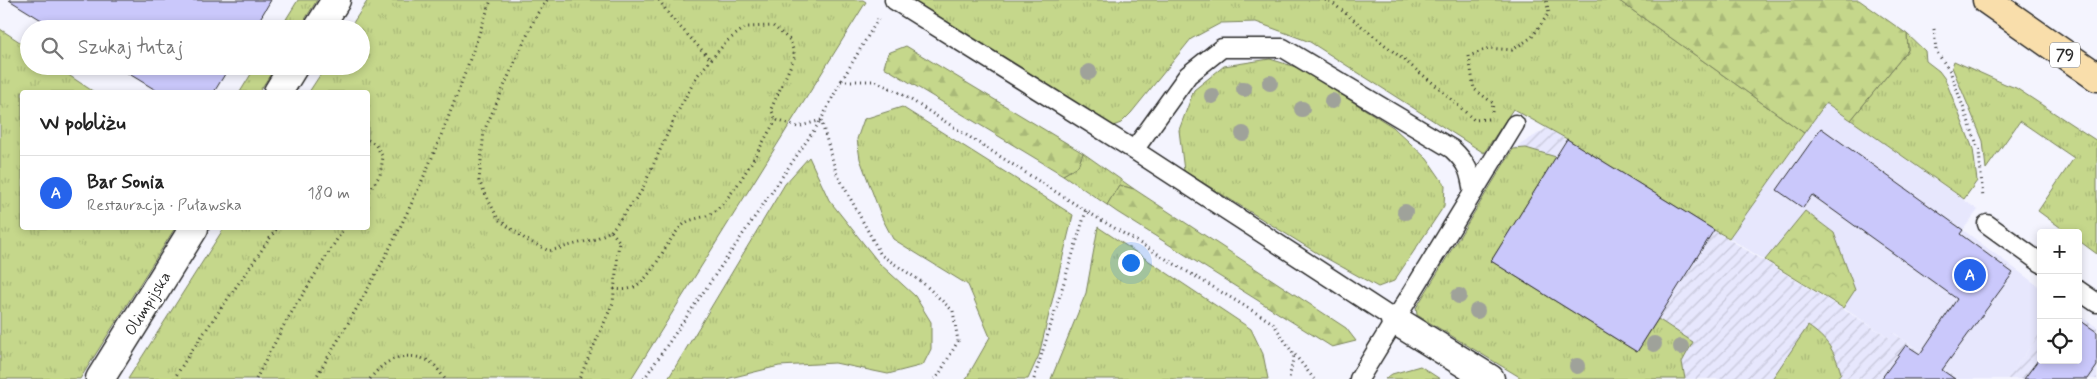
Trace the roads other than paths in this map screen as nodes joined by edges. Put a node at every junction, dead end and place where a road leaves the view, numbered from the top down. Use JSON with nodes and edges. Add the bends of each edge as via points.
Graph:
{"nodes":[{"id":1,"x":336,"y":0,"type":"edge"},
{"id":2,"x":894,"y":0,"type":"edge"},
{"id":3,"x":1986,"y":0,"type":"edge"},
{"id":4,"x":324,"y":20,"type":"edge"},
{"id":5,"x":288,"y":75,"type":"edge"},
{"id":6,"x":2097,"y":77,"type":"edge"},
{"id":7,"x":279,"y":90,"type":"edge"},
{"id":8,"x":1515,"y":124,"type":"dead end"},
{"id":9,"x":1134,"y":150,"type":"junction"},
{"id":10,"x":1472,"y":193,"type":"junction"},
{"id":11,"x":1987,"y":224,"type":"road end"},
{"id":12,"x":193,"y":230,"type":"edge"},
{"id":13,"x":2037,"y":260,"type":"edge"},
{"id":14,"x":2082,"y":293,"type":"edge"},
{"id":15,"x":2097,"y":303,"type":"edge"},
{"id":16,"x":1395,"y":320,"type":"junction"},
{"id":17,"x":100,"y":379,"type":"edge"},
{"id":18,"x":1359,"y":379,"type":"edge"},
{"id":19,"x":1490,"y":379,"type":"edge"}],
"edges":[{"from":1,"to":4,"type":"street"},
{"from":2,"to":9,"type":"lane"},
{"from":3,"to":6,"type":"main road","number":"79"},
{"from":5,"to":7,"type":"street"},
{"from":8,"to":10,"type":"lane"},
{"from":9,"to":10,"type":"lane","via":[[1188,75],[1222,48],[1283,48],[1452,149],[1470,172]]},
{"from":9,"to":16,"type":"lane"},
{"from":10,"to":16,"type":"lane"},
{"from":11,"to":13,"type":"lane"},
{"from":12,"to":17,"type":"street","name":"Olimpijska"},
{"from":14,"to":15,"type":"lane"},
{"from":16,"to":18,"type":"lane"},
{"from":16,"to":19,"type":"street"}]}
